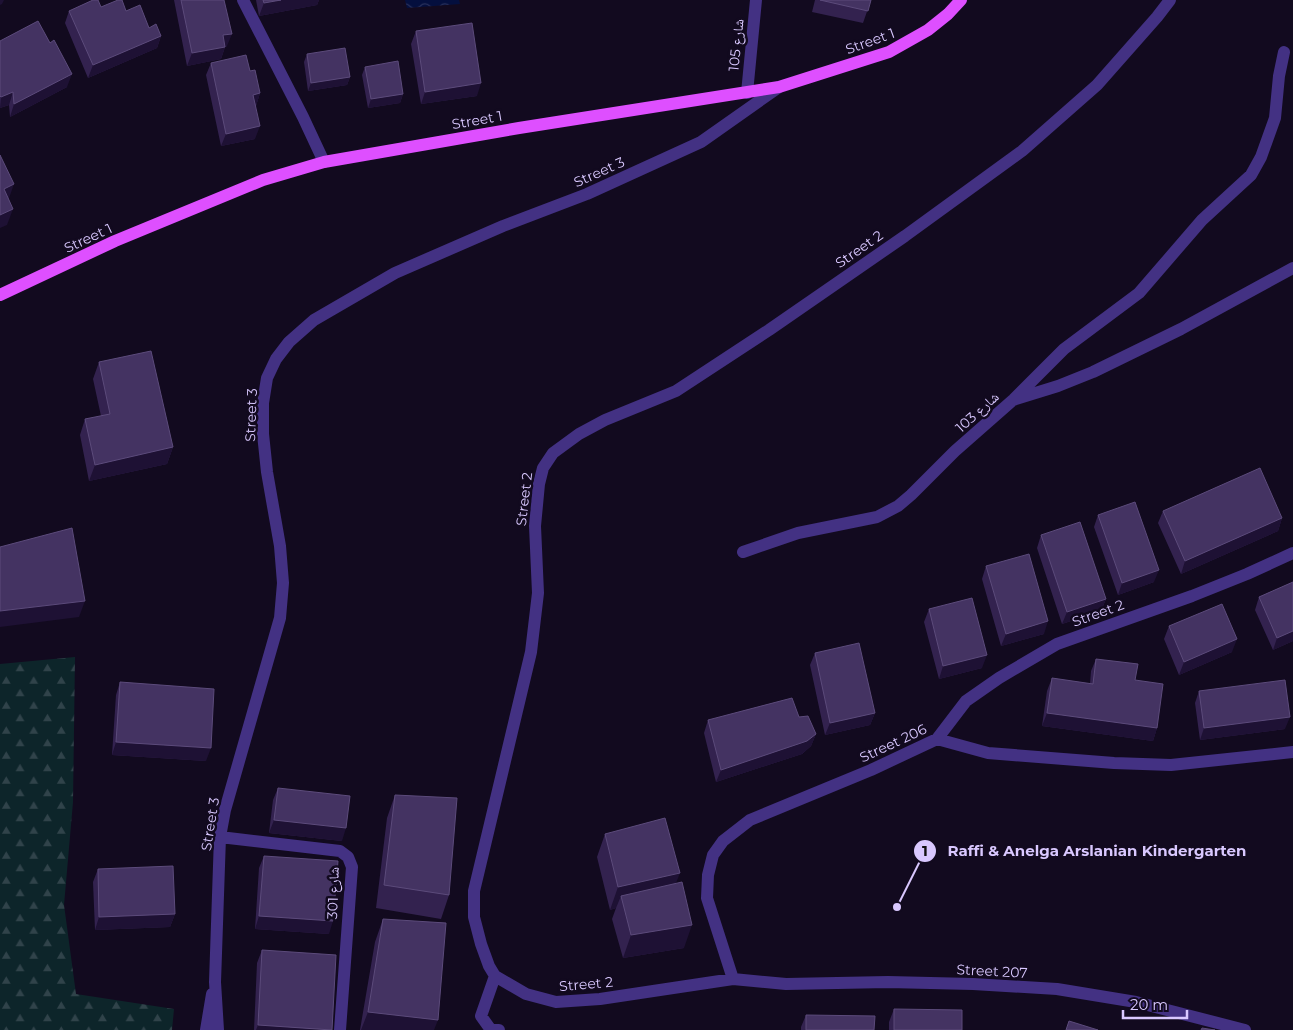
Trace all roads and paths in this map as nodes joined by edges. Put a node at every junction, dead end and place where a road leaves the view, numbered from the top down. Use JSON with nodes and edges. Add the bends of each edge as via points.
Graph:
{"nodes":[{"id":1,"x":243,"y":0,"type":"edge"},
{"id":2,"x":756,"y":0,"type":"edge"},
{"id":3,"x":961,"y":0,"type":"edge"},
{"id":4,"x":1170,"y":0,"type":"edge"},
{"id":5,"x":1284,"y":52,"type":"dead end"},
{"id":6,"x":779,"y":87,"type":"junction"},
{"id":7,"x":746,"y":93,"type":"junction"},
{"id":8,"x":324,"y":162,"type":"junction"},
{"id":9,"x":1293,"y":268,"type":"edge"},
{"id":10,"x":0,"y":295,"type":"edge"},
{"id":11,"x":1013,"y":400,"type":"junction"},
{"id":12,"x":743,"y":552,"type":"dead end"},
{"id":13,"x":1293,"y":553,"type":"edge"},
{"id":14,"x":937,"y":738,"type":"junction"},
{"id":15,"x":1293,"y":752,"type":"edge"},
{"id":16,"x":220,"y":838,"type":"junction"},
{"id":17,"x":495,"y":976,"type":"junction"},
{"id":18,"x":733,"y":979,"type":"junction"},
{"id":19,"x":215,"y":982,"type":"junction"},
{"id":20,"x":206,"y":1030,"type":"edge"},
{"id":21,"x":218,"y":1030,"type":"edge"},
{"id":22,"x":340,"y":1030,"type":"edge"},
{"id":23,"x":499,"y":1030,"type":"edge"},
{"id":24,"x":1246,"y":1030,"type":"edge"}],
"edges":[{"from":1,"to":8,"type":"street"},
{"from":2,"to":7,"type":"street","name":"شارع 105"},
{"from":3,"to":6,"type":"main road","name":"Street 1","via":[[928,30],[889,52]]},
{"from":4,"to":17,"type":"street","name":"Street 2","via":[[1097,85],[1022,151],[897,241],[676,391],[579,434],[554,453],[543,468],[535,526],[538,593],[531,652],[474,892],[474,916],[481,944]]},
{"from":5,"to":11,"type":"street","via":[[1275,118],[1251,174],[1202,220],[1139,293],[1064,349]]},
{"from":6,"to":7,"type":"main road","name":"Street 1"},
{"from":6,"to":16,"type":"street","name":"Street 3","via":[[701,142],[587,194],[395,273],[314,320],[289,342],[276,359],[267,378],[263,434],[280,546],[283,583],[280,618],[225,810]]},
{"from":7,"to":8,"type":"main road","name":"Street 1"},
{"from":8,"to":10,"type":"main road","name":"Street 1","via":[[253,183],[115,241]]},
{"from":9,"to":11,"type":"street","name":"شارع 103","via":[[1181,329],[1092,372]]},
{"from":11,"to":12,"type":"street","name":"شارع 103","via":[[898,506],[877,517],[798,533]]},
{"from":13,"to":14,"type":"street","name":"Street 2","via":[[1192,596],[1057,644],[966,701]]},
{"from":14,"to":15,"type":"street","name":"Street 206","via":[[988,753],[1114,763],[1171,765]]},
{"from":14,"to":18,"type":"street","name":"Street 206","via":[[871,770],[750,820],[723,841],[713,855],[707,898]]},
{"from":16,"to":19,"type":"street","name":"Street 3"},
{"from":16,"to":22,"type":"street","name":"شارع 301","via":[[340,851],[348,857],[352,867]]},
{"from":17,"to":18,"type":"street","name":"Street 2","via":[[526,994],[556,1002],[600,999]]},
{"from":17,"to":23,"type":"street","via":[[482,1016],[491,1030]]},
{"from":18,"to":24,"type":"street","name":"Street 207","via":[[786,984],[973,984],[1057,989],[1136,1002]]},
{"from":19,"to":20,"type":"street","name":"Street 3"},
{"from":19,"to":21,"type":"street","name":"Street 3"}]}
